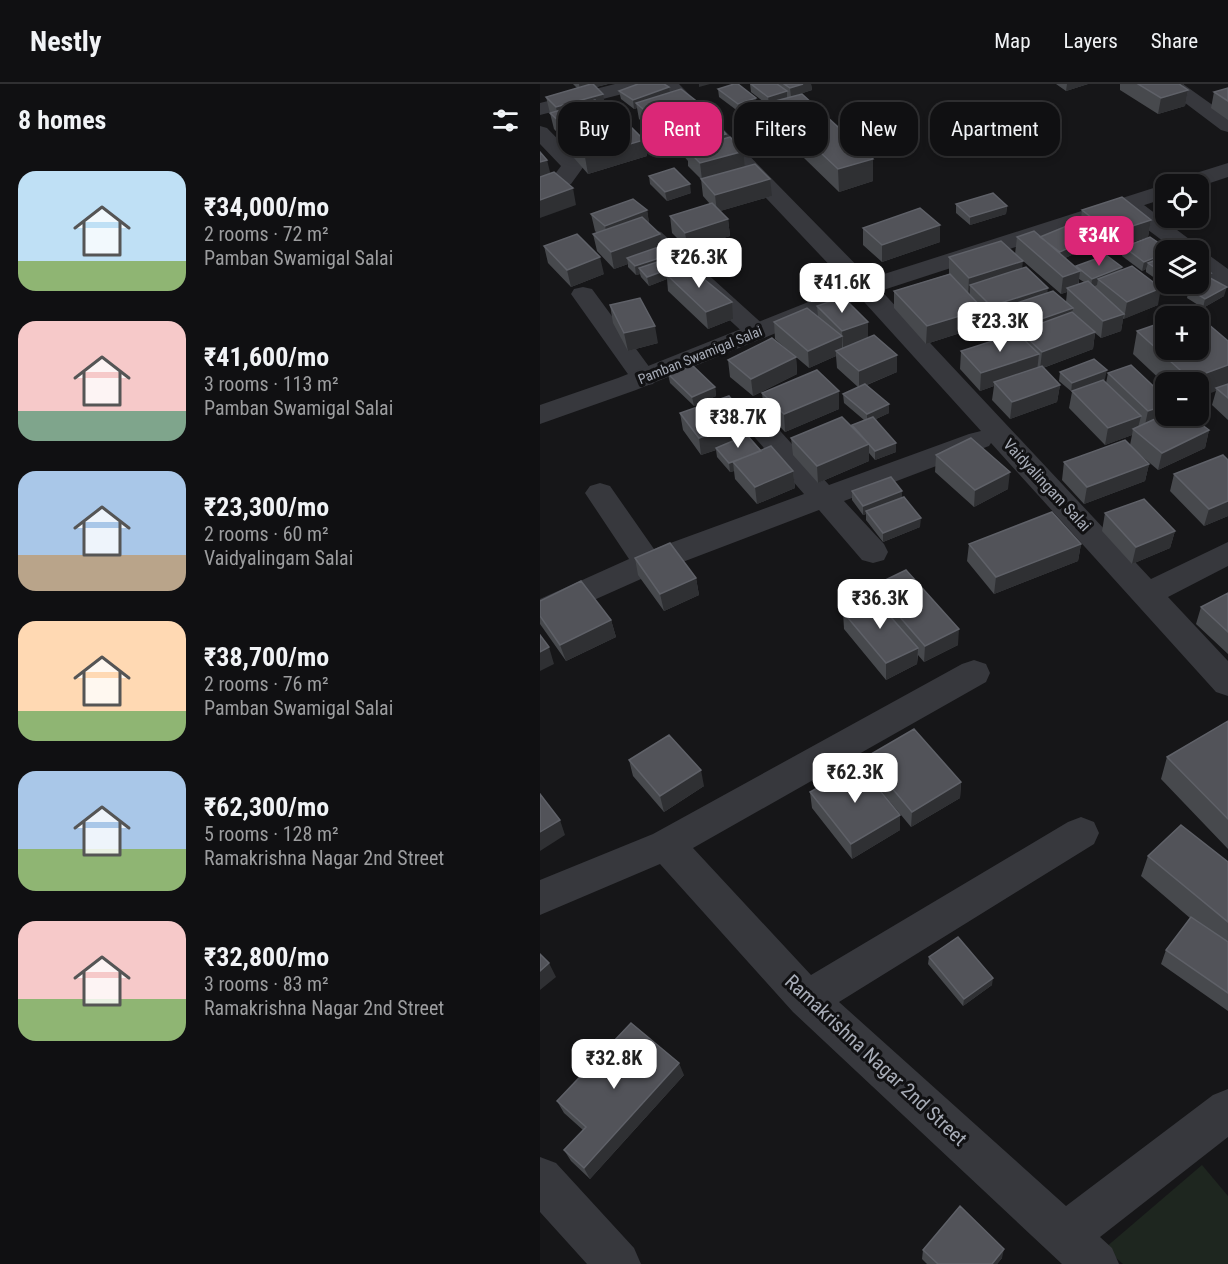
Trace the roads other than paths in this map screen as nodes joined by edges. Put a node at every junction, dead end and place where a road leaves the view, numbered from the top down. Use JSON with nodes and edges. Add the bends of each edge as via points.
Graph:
{"nodes":[{"id":1,"x":639,"y":84,"type":"edge"},
{"id":2,"x":668,"y":84,"type":"edge"},
{"id":3,"x":1170,"y":84,"type":"edge"},
{"id":4,"x":540,"y":109,"type":"edge"},
{"id":5,"x":1228,"y":126,"type":"edge"},
{"id":6,"x":540,"y":132,"type":"edge"},
{"id":7,"x":1228,"y":170,"type":"edge"},
{"id":8,"x":1209,"y":176,"type":"edge"},
{"id":9,"x":540,"y":187,"type":"edge"},
{"id":10,"x":1155,"y":195,"type":"edge"},
{"id":11,"x":1128,"y":204,"type":"junction"},
{"id":12,"x":653,"y":237,"type":"edge"},
{"id":13,"x":1175,"y":240,"type":"edge"},
{"id":14,"x":1228,"y":254,"type":"edge"},
{"id":15,"x":1209,"y":256,"type":"edge"},
{"id":16,"x":1209,"y":266,"type":"edge"},
{"id":17,"x":1228,"y":281,"type":"edge"},
{"id":18,"x":865,"y":288,"type":"junction"},
{"id":19,"x":583,"y":294,"type":"dead end"},
{"id":20,"x":757,"y":332,"type":"junction"},
{"id":21,"x":644,"y":378,"type":"junction"},
{"id":22,"x":540,"y":415,"type":"edge"},
{"id":23,"x":753,"y":418,"type":"dead end"},
{"id":24,"x":998,"y":433,"type":"junction"},
{"id":25,"x":600,"y":493,"type":"dead end"},
{"id":26,"x":824,"y":496,"type":"junction"},
{"id":27,"x":873,"y":552,"type":"dead end"},
{"id":28,"x":1228,"y":553,"type":"edge"},
{"id":29,"x":648,"y":563,"type":"junction"},
{"id":30,"x":1147,"y":594,"type":"junction"},
{"id":31,"x":540,"y":612,"type":"edge"},
{"id":32,"x":974,"y":673,"type":"dead end"},
{"id":33,"x":1228,"y":683,"type":"edge"},
{"id":34,"x":1081,"y":832,"type":"dead end"},
{"id":35,"x":666,"y":845,"type":"junction"},
{"id":36,"x":540,"y":898,"type":"edge"},
{"id":37,"x":807,"y":999,"type":"junction"},
{"id":38,"x":1228,"y":1110,"type":"edge"},
{"id":39,"x":540,"y":1179,"type":"edge"},
{"id":40,"x":1066,"y":1234,"type":"junction"},
{"id":41,"x":618,"y":1264,"type":"edge"},
{"id":42,"x":1096,"y":1264,"type":"edge"}],
"edges":[{"from":1,"to":4,"type":"street"},
{"from":2,"to":18,"type":"street","name":"Vaidyalingam Salai"},
{"from":3,"to":5,"type":"street"},
{"from":6,"to":9,"type":"street","via":[[573,165],[563,179]]},
{"from":7,"to":8,"type":"street"},
{"from":10,"to":11,"type":"street","name":"Pamban Swamigal Salai"},
{"from":11,"to":13,"type":"street"},
{"from":11,"to":18,"type":"street","name":"Pamban Swamigal Salai","via":[[1005,253]]},
{"from":12,"to":20,"type":"street"},
{"from":14,"to":15,"type":"street"},
{"from":16,"to":17,"type":"street"},
{"from":18,"to":20,"type":"street","name":"Pamban Swamigal Salai"},
{"from":18,"to":24,"type":"street","name":"Vaidyalingam Salai"},
{"from":19,"to":21,"type":"street"},
{"from":20,"to":21,"type":"street","name":"Pamban Swamigal Salai"},
{"from":21,"to":22,"type":"street","name":"Pamban Swamigal Salai"},
{"from":23,"to":26,"type":"street"},
{"from":24,"to":26,"type":"street"},
{"from":24,"to":30,"type":"street","name":"Vaidyalingam Salai"},
{"from":25,"to":29,"type":"street"},
{"from":26,"to":27,"type":"street"},
{"from":26,"to":29,"type":"street"},
{"from":28,"to":30,"type":"street"},
{"from":29,"to":31,"type":"street"},
{"from":30,"to":33,"type":"street","name":"Vaidyalingam Salai"},
{"from":32,"to":35,"type":"street"},
{"from":34,"to":37,"type":"street"},
{"from":35,"to":36,"type":"street"},
{"from":35,"to":37,"type":"street","name":"Ramakrishna Nagar 2nd Street"},
{"from":37,"to":40,"type":"street","name":"Ramakrishna Nagar 2nd Street"},
{"from":38,"to":40,"type":"street"},
{"from":39,"to":41,"type":"street"},
{"from":40,"to":42,"type":"street","name":"Ramakrishna Nagar 2nd Street"}]}
